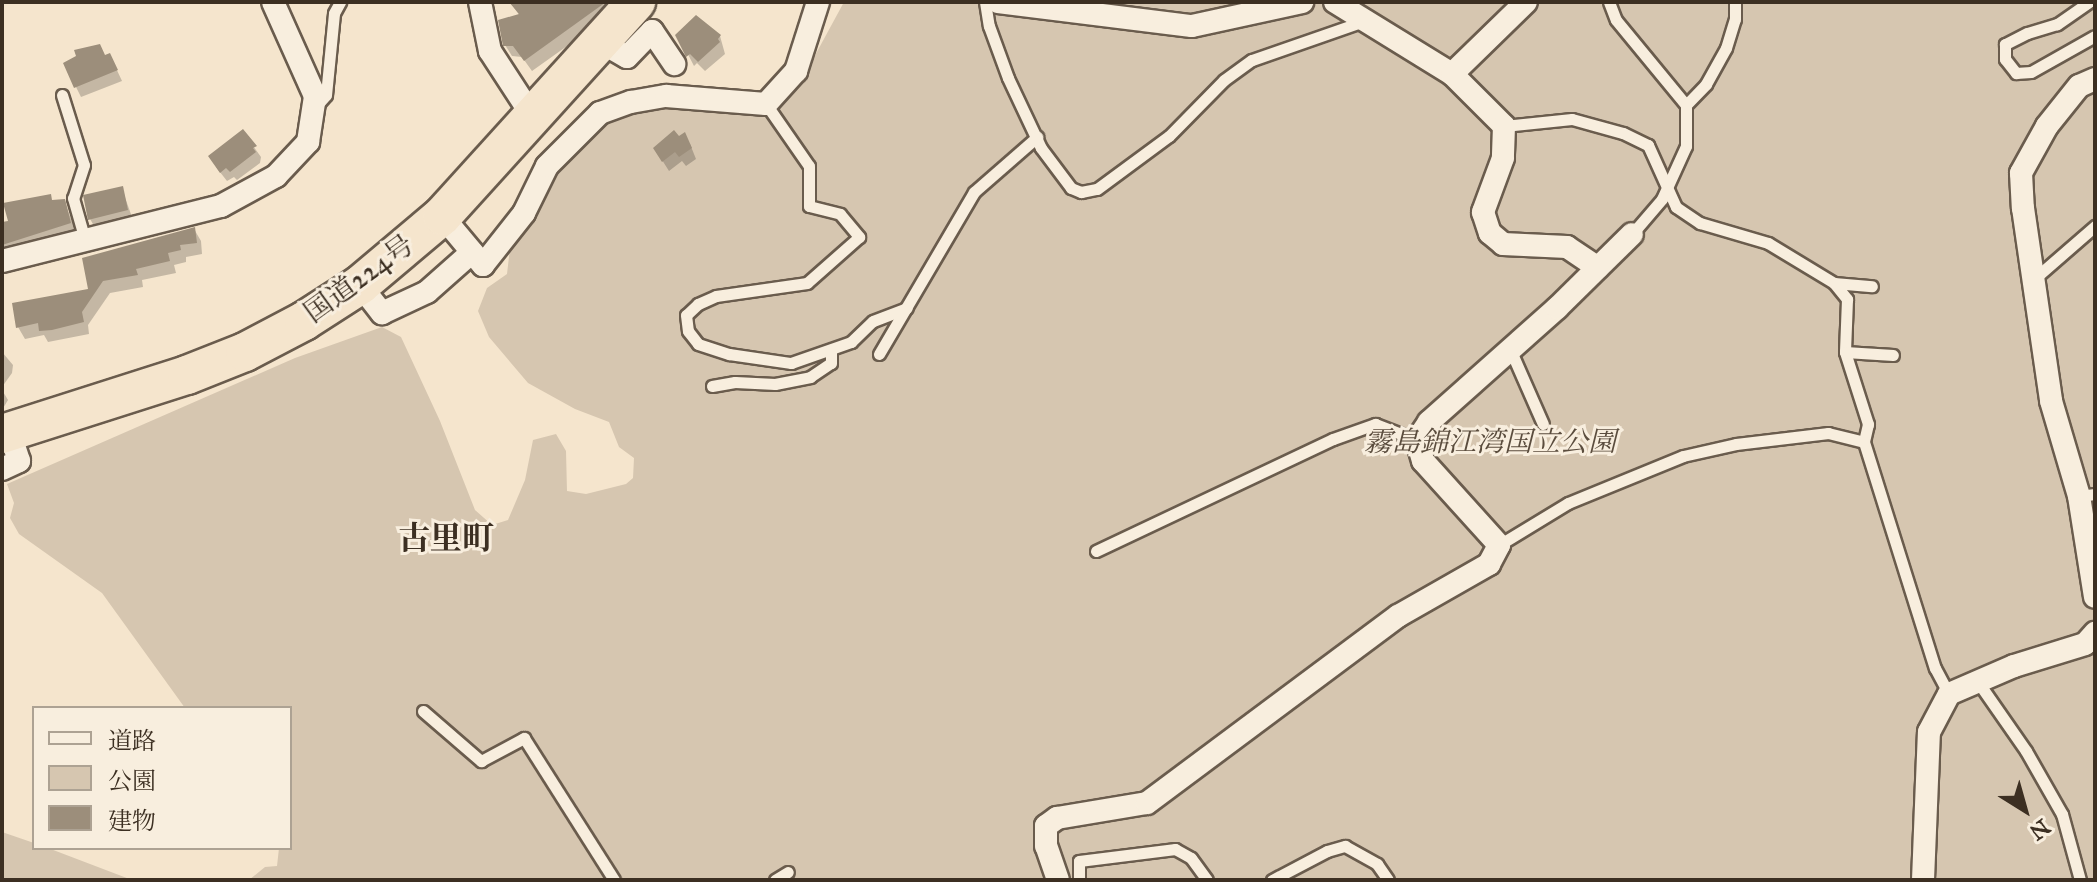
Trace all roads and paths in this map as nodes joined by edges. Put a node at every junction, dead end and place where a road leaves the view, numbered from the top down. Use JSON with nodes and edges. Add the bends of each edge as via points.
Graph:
{"nodes":[{"id":1,"x":273,"y":2,"type":"edge"},
{"id":2,"x":340,"y":2,"type":"edge"},
{"id":3,"x":480,"y":2,"type":"edge"},
{"id":4,"x":636,"y":2,"type":"edge"},
{"id":5,"x":818,"y":2,"type":"edge"},
{"id":6,"x":985,"y":2,"type":"edge"},
{"id":7,"x":998,"y":2,"type":"edge"},
{"id":8,"x":1302,"y":2,"type":"edge"},
{"id":9,"x":1335,"y":2,"type":"edge"},
{"id":10,"x":1526,"y":2,"type":"edge"},
{"id":11,"x":1609,"y":2,"type":"edge"},
{"id":12,"x":1735,"y":2,"type":"edge"},
{"id":13,"x":2089,"y":2,"type":"edge"},
{"id":14,"x":1068,"y":6,"type":"edge"},
{"id":15,"x":1366,"y":20,"type":"junction"},
{"id":16,"x":2095,"y":36,"type":"edge"},
{"id":17,"x":599,"y":41,"type":"junction"},
{"id":18,"x":674,"y":64,"type":"dead end"},
{"id":19,"x":1452,"y":74,"type":"junction"},
{"id":20,"x":2095,"y":79,"type":"edge"},
{"id":21,"x":62,"y":95,"type":"dead end"},
{"id":22,"x":766,"y":104,"type":"junction"},
{"id":23,"x":1686,"y":105,"type":"junction"},
{"id":24,"x":313,"y":110,"type":"junction"},
{"id":25,"x":533,"y":117,"type":"junction"},
{"id":26,"x":1504,"y":126,"type":"junction"},
{"id":27,"x":1037,"y":137,"type":"junction"},
{"id":28,"x":1666,"y":188,"type":"junction"},
{"id":29,"x":442,"y":216,"type":"junction"},
{"id":30,"x":2095,"y":226,"type":"edge"},
{"id":31,"x":1632,"y":234,"type":"joint"},
{"id":32,"x":85,"y":240,"type":"junction"},
{"id":33,"x":472,"y":252,"type":"junction"},
{"id":34,"x":2,"y":261,"type":"edge"},
{"id":35,"x":1598,"y":268,"type":"junction"},
{"id":36,"x":2033,"y":279,"type":"junction"},
{"id":37,"x":1834,"y":283,"type":"junction"},
{"id":38,"x":360,"y":285,"type":"junction"},
{"id":39,"x":1872,"y":286,"type":"dead end"},
{"id":40,"x":907,"y":308,"type":"junction"},
{"id":41,"x":1510,"y":349,"type":"junction"},
{"id":42,"x":831,"y":351,"type":"junction"},
{"id":43,"x":1845,"y":352,"type":"junction"},
{"id":44,"x":879,"y":354,"type":"dead end"},
{"id":45,"x":1893,"y":355,"type":"dead end"},
{"id":46,"x":712,"y":386,"type":"dead end"},
{"id":47,"x":1543,"y":424,"type":"dead end"},
{"id":48,"x":6,"y":433,"type":"edge"},
{"id":49,"x":1417,"y":440,"type":"junction"},
{"id":50,"x":1864,"y":442,"type":"junction"},
{"id":51,"x":2,"y":469,"type":"edge"},
{"id":52,"x":2087,"y":495,"type":"edge"},
{"id":53,"x":1499,"y":545,"type":"junction"},
{"id":54,"x":1096,"y":551,"type":"dead end"},
{"id":55,"x":2095,"y":597,"type":"edge"},
{"id":56,"x":2095,"y":633,"type":"edge"},
{"id":57,"x":1978,"y":682,"type":"junction"},
{"id":58,"x":1949,"y":694,"type":"junction"},
{"id":59,"x":423,"y":711,"type":"dead end"},
{"id":60,"x":788,"y":872,"type":"dead end"},
{"id":61,"x":614,"y":880,"type":"edge"},
{"id":62,"x":775,"y":880,"type":"edge"},
{"id":63,"x":1058,"y":880,"type":"edge"},
{"id":64,"x":1079,"y":880,"type":"edge"},
{"id":65,"x":1207,"y":880,"type":"edge"},
{"id":66,"x":1272,"y":880,"type":"edge"},
{"id":67,"x":1388,"y":880,"type":"edge"},
{"id":68,"x":1923,"y":880,"type":"edge"},
{"id":69,"x":2080,"y":880,"type":"edge"}],
"edges":[{"from":1,"to":24,"type":"street","via":[[315,96]]},
{"from":2,"to":24,"type":"lane","via":[[334,13],[326,95]]},
{"from":3,"to":25,"type":"street","via":[[490,51]]},
{"from":4,"to":17,"type":"highway","name":"国道224号"},
{"from":5,"to":22,"type":"street","via":[[796,71]]},
{"from":6,"to":27,"type":"lane","via":[[1008,78]]},
{"from":7,"to":14,"type":"street"},
{"from":8,"to":14,"type":"street","via":[[1192,26]]},
{"from":9,"to":15,"type":"street"},
{"from":10,"to":19,"type":"street"},
{"from":11,"to":23,"type":"lane","via":[[1616,20]]},
{"from":12,"to":23,"type":"lane","via":[[1726,48],[1706,84]]},
{"from":13,"to":16,"type":"lane","via":[[2057,24],[2005,44],[2005,59],[2016,73],[2031,72]]},
{"from":15,"to":19,"type":"street"},
{"from":15,"to":27,"type":"lane","via":[[1252,60],[1224,80],[1169,136],[1097,189],[1071,188]]},
{"from":17,"to":18,"type":"street","via":[[627,57],[652,31]]},
{"from":17,"to":25,"type":"highway","name":"国道224号"},
{"from":19,"to":26,"type":"street"},
{"from":20,"to":36,"type":"street","via":[[2079,86],[2047,126],[2021,173]]},
{"from":21,"to":32,"type":"lane","via":[[84,165],[73,198]]},
{"from":22,"to":33,"type":"street","via":[[666,96],[600,113],[547,166],[524,213],[483,265]]},
{"from":22,"to":42,"type":"lane","via":[[809,166],[809,206],[840,214],[859,237],[807,283],[716,296],[698,304],[686,315],[688,331],[698,344],[729,354],[791,363]]},
{"from":23,"to":28,"type":"lane","via":[[1686,146]]},
{"from":24,"to":32,"type":"street","via":[[308,142],[276,176],[221,206]]},
{"from":25,"to":29,"type":"highway","name":"国道224号"},
{"from":26,"to":28,"type":"lane","via":[[1572,119],[1623,133],[1648,145]]},
{"from":26,"to":35,"type":"street","via":[[1503,158],[1483,212],[1490,233],[1503,244],[1567,247]]},
{"from":27,"to":40,"type":"lane","via":[[974,192]]},
{"from":28,"to":31,"type":"lane"},
{"from":28,"to":37,"type":"lane","via":[[1676,207],[1700,223],[1768,243]]},
{"from":29,"to":33,"type":"street"},
{"from":29,"to":38,"type":"highway","name":"国道224号"},
{"from":30,"to":36,"type":"lane"},
{"from":31,"to":35,"type":"street"},
{"from":32,"to":34,"type":"street"},
{"from":33,"to":38,"type":"street","via":[[427,292],[382,313]]},
{"from":35,"to":41,"type":"street"},
{"from":36,"to":52,"type":"street","via":[[2051,401]]},
{"from":37,"to":39,"type":"lane"},
{"from":37,"to":43,"type":"lane","via":[[1847,299]]},
{"from":38,"to":48,"type":"highway","name":"国道224号","via":[[245,352]]},
{"from":40,"to":42,"type":"lane","via":[[884,314],[851,342]]},
{"from":40,"to":44,"type":"lane"},
{"from":41,"to":47,"type":"lane"},
{"from":41,"to":49,"type":"street","via":[[1429,422]]},
{"from":42,"to":46,"type":"lane","via":[[831,363],[810,377]]},
{"from":43,"to":45,"type":"lane"},
{"from":43,"to":50,"type":"lane","via":[[1868,424]]},
{"from":48,"to":51,"type":"street","via":[[19,461]]},
{"from":49,"to":53,"type":"street","via":[[1423,461]]},
{"from":49,"to":54,"type":"lane","via":[[1375,424]]},
{"from":50,"to":53,"type":"lane","via":[[1828,433],[1683,456],[1568,503]]},
{"from":50,"to":58,"type":"lane","via":[[1935,668]]},
{"from":52,"to":55,"type":"street"},
{"from":53,"to":63,"type":"street","via":[[1489,564],[1398,616],[1147,803],[1057,818],[1046,826],[1046,846]]},
{"from":56,"to":57,"type":"street","via":[[2085,644]]},
{"from":57,"to":58,"type":"street"},
{"from":57,"to":69,"type":"lane","via":[[2062,814]]},
{"from":58,"to":68,"type":"street","via":[[1929,732]]},
{"from":59,"to":61,"type":"lane","via":[[481,761],[524,738]]},
{"from":60,"to":62,"type":"lane"},
{"from":64,"to":65,"type":"lane","via":[[1079,861],[1175,849],[1191,858]]},
{"from":66,"to":67,"type":"lane","via":[[1345,846],[1377,864]]}]}
